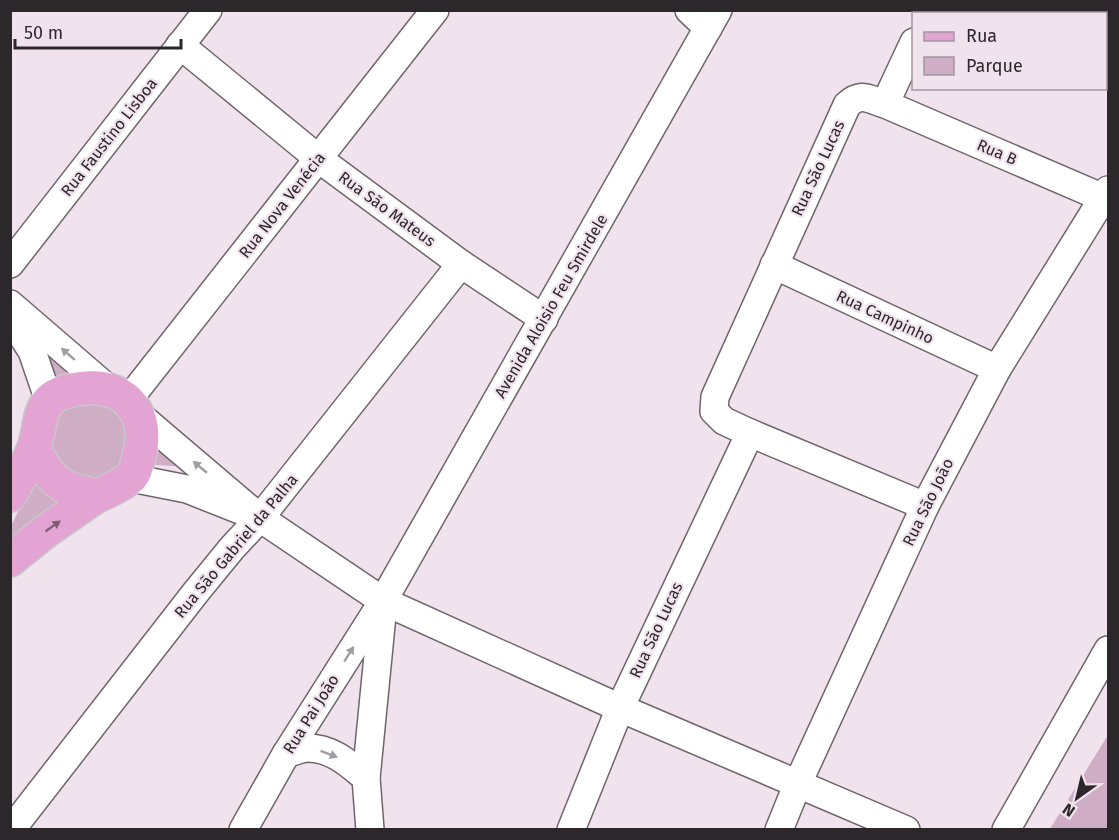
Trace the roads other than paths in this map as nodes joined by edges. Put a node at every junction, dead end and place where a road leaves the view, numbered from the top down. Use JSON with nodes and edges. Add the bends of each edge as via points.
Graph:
{"nodes":[{"id":1,"x":208,"y":10,"type":"edge"},
{"id":2,"x":435,"y":10,"type":"edge"},
{"id":3,"x":705,"y":16,"type":"edge"},
{"id":4,"x":180,"y":45,"type":"junction"},
{"id":5,"x":912,"y":46,"type":"edge"},
{"id":6,"x":885,"y":104,"type":"junction"},
{"id":7,"x":319,"y":159,"type":"junction"},
{"id":8,"x":1107,"y":196,"type":"edge"},
{"id":9,"x":10,"y":264,"type":"edge"},
{"id":10,"x":461,"y":264,"type":"junction"},
{"id":11,"x":774,"y":265,"type":"junction"},
{"id":12,"x":10,"y":304,"type":"edge"},
{"id":13,"x":10,"y":317,"type":"edge"},
{"id":14,"x":544,"y":319,"type":"junction"},
{"id":15,"x":997,"y":369,"type":"junction"},
{"id":16,"x":49,"y":401,"type":"junction"},
{"id":17,"x":127,"y":402,"type":"junction"},
{"id":18,"x":750,"y":434,"type":"junction"},
{"id":19,"x":34,"y":448,"type":"junction"},
{"id":20,"x":131,"y":478,"type":"junction"},
{"id":21,"x":10,"y":495,"type":"edge"},
{"id":22,"x":98,"y":495,"type":"junction"},
{"id":23,"x":925,"y":506,"type":"junction"},
{"id":24,"x":260,"y":518,"type":"junction"},
{"id":25,"x":10,"y":560,"type":"edge"},
{"id":26,"x":383,"y":601,"type":"junction"},
{"id":27,"x":1108,"y":650,"type":"edge"},
{"id":28,"x":620,"y":708,"type":"junction"},
{"id":29,"x":286,"y":754,"type":"junction"},
{"id":30,"x":366,"y":778,"type":"junction"},
{"id":31,"x":798,"y":783,"type":"junction"},
{"id":32,"x":12,"y":826,"type":"edge"},
{"id":33,"x":243,"y":830,"type":"edge"},
{"id":34,"x":370,"y":830,"type":"edge"},
{"id":35,"x":571,"y":830,"type":"edge"},
{"id":36,"x":779,"y":830,"type":"edge"},
{"id":37,"x":906,"y":830,"type":"edge"},
{"id":38,"x":1006,"y":830,"type":"edge"}],
"edges":[{"from":1,"to":4,"type":"street","name":"Rua Faustino Lisboa"},
{"from":2,"to":7,"type":"street","name":"Rua Nova Venécia"},
{"from":3,"to":14,"type":"street","name":"Avenida Aloisio Feu Smirdele"},
{"from":4,"to":7,"type":"street","name":"Rua São Mateus"},
{"from":4,"to":9,"type":"street","name":"Rua Faustino Lisboa"},
{"from":5,"to":6,"type":"street"},
{"from":6,"to":8,"type":"street","name":"Rua B"},
{"from":6,"to":11,"type":"street","name":"Rua São Lucas","via":[[861,97],[847,105]]},
{"from":7,"to":10,"type":"street","name":"Rua São Mateus"},
{"from":7,"to":17,"type":"street","name":"Rua Nova Venécia"},
{"from":8,"to":15,"type":"street","name":"Rua São João"},
{"from":10,"to":14,"type":"street","name":"Rua São Mateus"},
{"from":10,"to":24,"type":"street","name":"Rua São Gabriel da Palha"},
{"from":11,"to":15,"type":"street","name":"Rua Campinho"},
{"from":11,"to":18,"type":"street","name":"Rua São Lucas","via":[[715,397],[714,411],[724,421]]},
{"from":17,"to":12,"type":"street","one_way":true},
{"from":13,"to":16,"type":"street","via":[[32,351]]},
{"from":14,"to":26,"type":"street","name":"Avenida Aloisio Feu Smirdele"},
{"from":15,"to":23,"type":"street","name":"Rua São João"},
{"from":16,"to":17,"type":"main road","via":[[67,391],[91,388]]},
{"from":16,"to":19,"type":"main road","via":[[39,419]]},
{"from":17,"to":20,"type":"main road","via":[[141,450]]},
{"from":24,"to":17,"type":"street","one_way":true},
{"from":18,"to":23,"type":"street"},
{"from":18,"to":28,"type":"street","name":"Rua São Lucas"},
{"from":19,"to":21,"type":"main road"},
{"from":19,"to":22,"type":"main road","via":[[43,468],[57,484],[74,492]]},
{"from":20,"to":22,"type":"main road"},
{"from":20,"to":24,"type":"street","via":[[187,489]]},
{"from":25,"to":22,"type":"main road","one_way":true},
{"from":23,"to":31,"type":"street","name":"Rua São João"},
{"from":24,"to":26,"type":"street"},
{"from":24,"to":32,"type":"street","name":"Rua São Gabriel da Palha","via":[[196,592]]},
{"from":26,"to":28,"type":"street"},
{"from":29,"to":26,"type":"street","name":"Rua Pai João","one_way":true},
{"from":26,"to":30,"type":"street"},
{"from":27,"to":38,"type":"street"},
{"from":28,"to":31,"type":"street"},
{"from":28,"to":35,"type":"street","name":"Rua São Lucas"},
{"from":29,"to":30,"type":"street","one_way":true,"via":[[307,748],[326,751],[345,760]]},
{"from":29,"to":33,"type":"street","name":"Rua Pai João"},
{"from":30,"to":34,"type":"street"},
{"from":31,"to":36,"type":"street","name":"Rua São João"},
{"from":31,"to":37,"type":"street"}]}
